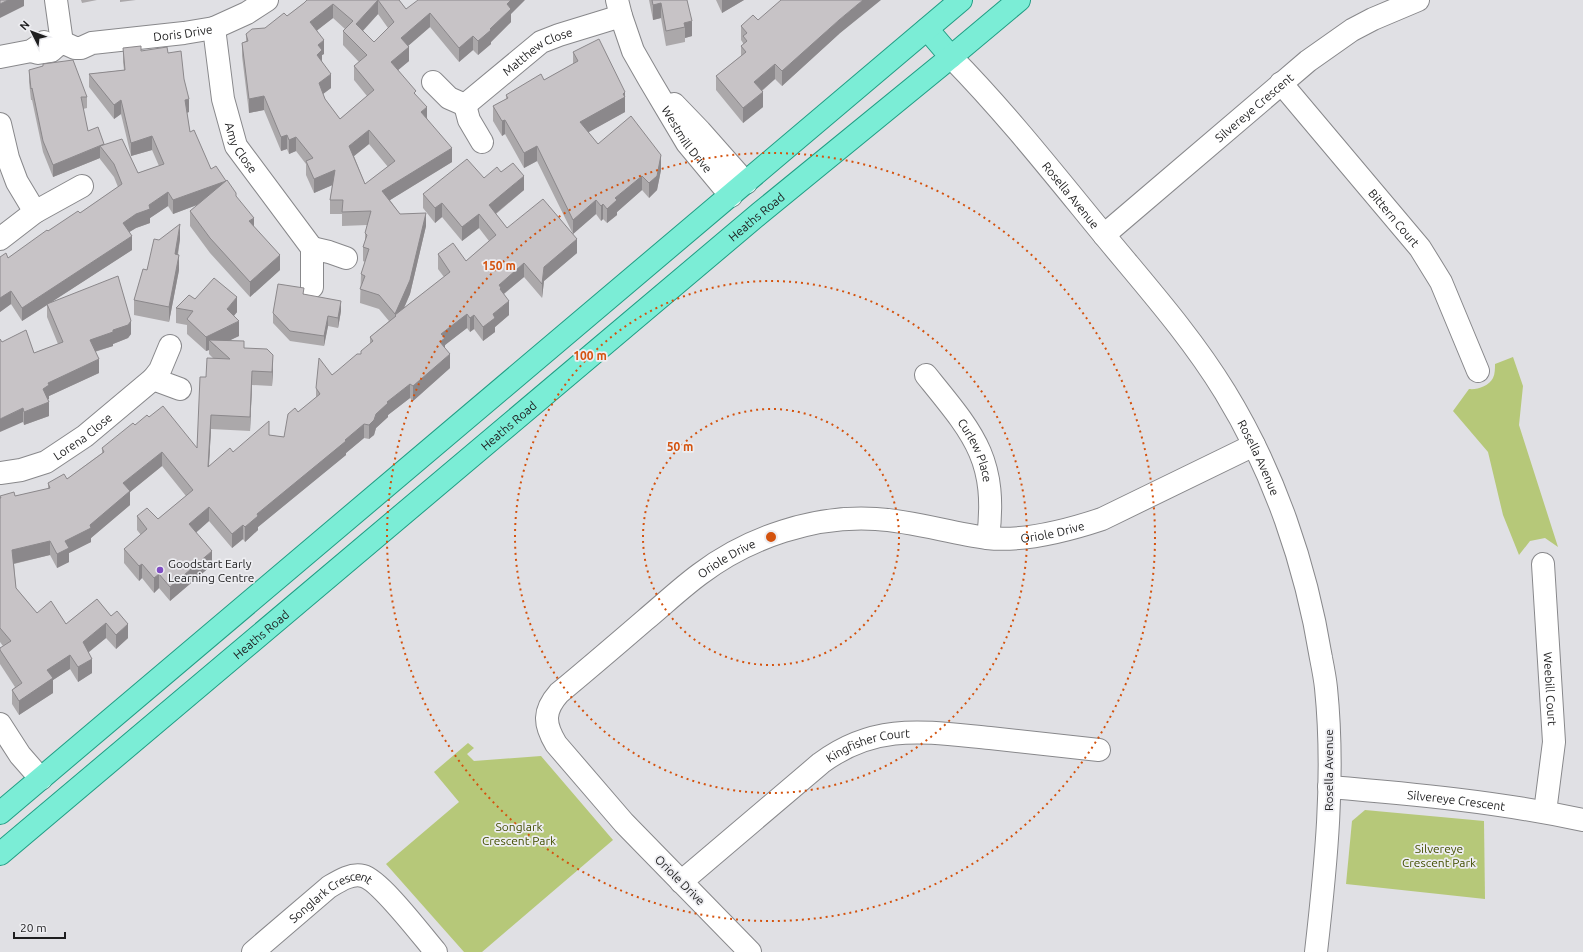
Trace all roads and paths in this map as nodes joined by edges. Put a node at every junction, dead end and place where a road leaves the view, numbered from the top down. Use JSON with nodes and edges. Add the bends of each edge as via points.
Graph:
{"nodes":[{"id":1,"x":56,"y":0,"type":"edge"},
{"id":2,"x":266,"y":0,"type":"edge"},
{"id":3,"x":961,"y":0,"type":"edge"},
{"id":4,"x":1018,"y":0,"type":"edge"},
{"id":5,"x":1418,"y":0,"type":"edge"},
{"id":6,"x":619,"y":8,"type":"edge"},
{"id":7,"x":214,"y":28,"type":"junction"},
{"id":8,"x":927,"y":29,"type":"junction"},
{"id":9,"x":62,"y":37,"type":"junction"},
{"id":10,"x":0,"y":57,"type":"edge"},
{"id":11,"x":951,"y":57,"type":"junction"},
{"id":12,"x":433,"y":82,"type":"dead end"},
{"id":13,"x":1281,"y":83,"type":"junction"},
{"id":14,"x":465,"y":106,"type":"junction"},
{"id":15,"x":0,"y":124,"type":"edge"},
{"id":16,"x":482,"y":142,"type":"dead end"},
{"id":17,"x":82,"y":186,"type":"dead end"},
{"id":18,"x":738,"y":190,"type":"junction"},
{"id":19,"x":35,"y":212,"type":"junction"},
{"id":20,"x":760,"y":213,"type":"junction"},
{"id":21,"x":1104,"y":235,"type":"junction"},
{"id":22,"x":0,"y":239,"type":"edge"},
{"id":23,"x":312,"y":248,"type":"junction"},
{"id":24,"x":346,"y":258,"type":"dead end"},
{"id":25,"x":312,"y":287,"type":"dead end"},
{"id":26,"x":170,"y":346,"type":"dead end"},
{"id":27,"x":1478,"y":371,"type":"dead end"},
{"id":28,"x":926,"y":375,"type":"dead end"},
{"id":29,"x":153,"y":379,"type":"junction"},
{"id":30,"x":180,"y":389,"type":"dead end"},
{"id":31,"x":1254,"y":445,"type":"junction"},
{"id":32,"x":0,"y":473,"type":"edge"},
{"id":33,"x":988,"y":538,"type":"junction"},
{"id":34,"x":1543,"y":564,"type":"dead end"},
{"id":35,"x":0,"y":724,"type":"edge"},
{"id":36,"x":1099,"y":750,"type":"dead end"},
{"id":37,"x":41,"y":779,"type":"junction"},
{"id":38,"x":1329,"y":787,"type":"junction"},
{"id":39,"x":57,"y":806,"type":"junction"},
{"id":40,"x":1545,"y":812,"type":"junction"},
{"id":41,"x":0,"y":814,"type":"edge"},
{"id":42,"x":1583,"y":820,"type":"edge"},
{"id":43,"x":0,"y":854,"type":"edge"},
{"id":44,"x":681,"y":882,"type":"junction"},
{"id":45,"x":253,"y":952,"type":"edge"},
{"id":46,"x":436,"y":952,"type":"edge"},
{"id":47,"x":750,"y":952,"type":"edge"},
{"id":48,"x":1316,"y":952,"type":"edge"}],
"edges":[{"from":1,"to":9,"type":"street"},
{"from":2,"to":7,"type":"street","name":"Doris Drive","via":[[247,13]]},
{"from":3,"to":8,"type":"main road"},
{"from":4,"to":11,"type":"main road","name":"Heaths Road"},
{"from":5,"to":13,"type":"street","name":"Silvereye Crescent","via":[[1352,30]]},
{"from":6,"to":14,"type":"street","name":"Matthew Close","via":[[541,42]]},
{"from":6,"to":18,"type":"street","name":"Westmill Drive","via":[[633,51],[649,79],[700,131]]},
{"from":7,"to":9,"type":"street","name":"Doris Drive","via":[[92,43],[66,32]]},
{"from":7,"to":23,"type":"street","name":"Amy Close","via":[[223,99],[236,146]]},
{"from":8,"to":11,"type":"main road"},
{"from":8,"to":18,"type":"main road"},
{"from":9,"to":10,"type":"street","via":[[56,33],[31,51]]},
{"from":11,"to":20,"type":"main road","name":"Heaths Road"},
{"from":11,"to":21,"type":"street","name":"Rosella Avenue","via":[[1023,137]]},
{"from":12,"to":14,"type":"street","via":[[449,98]]},
{"from":13,"to":21,"type":"street","name":"Silvereye Crescent"},
{"from":13,"to":27,"type":"street","name":"Bittern Court","via":[[1420,248],[1441,282]]},
{"from":14,"to":16,"type":"street","via":[[469,120]]},
{"from":15,"to":19,"type":"street","via":[[17,182]]},
{"from":17,"to":19,"type":"street"},
{"from":18,"to":20,"type":"main road"},
{"from":18,"to":37,"type":"main road"},
{"from":19,"to":22,"type":"street"},
{"from":20,"to":39,"type":"main road","name":"Heaths Road"},
{"from":21,"to":31,"type":"street","name":"Rosella Avenue","via":[[1169,313],[1202,358],[1225,391]]},
{"from":23,"to":24,"type":"street"},
{"from":23,"to":25,"type":"street"},
{"from":26,"to":29,"type":"street","name":"Lorena Close","via":[[160,370]]},
{"from":28,"to":33,"type":"street","name":"Curlew Place","via":[[968,427],[982,455],[990,490],[991,515]]},
{"from":29,"to":30,"type":"street"},
{"from":29,"to":32,"type":"street","name":"Lorena Close","via":[[85,436],[46,462]]},
{"from":31,"to":33,"type":"street","name":"Oriole Drive","via":[[1091,523],[1032,536]]},
{"from":31,"to":38,"type":"street","name":"Rosella Avenue","via":[[1283,512],[1308,590],[1326,685]]},
{"from":33,"to":44,"type":"street","name":"Oriole Drive","via":[[875,519],[825,522],[780,533],[738,550],[701,573],[556,696],[549,706],[546,722],[556,744],[604,800]]},
{"from":34,"to":40,"type":"street","name":"Weebill Court","via":[[1554,742]]},
{"from":35,"to":37,"type":"street","via":[[20,755]]},
{"from":36,"to":44,"type":"street","name":"Kingfisher Court","via":[[911,731],[860,741],[845,747],[821,763]]},
{"from":37,"to":39,"type":"main road"},
{"from":37,"to":41,"type":"main road"},
{"from":38,"to":40,"type":"street","name":"Silvereye Crescent","via":[[1448,798]]},
{"from":38,"to":48,"type":"street","name":"Rosella Avenue","via":[[1324,877]]},
{"from":39,"to":43,"type":"main road","name":"Heaths Road"},
{"from":40,"to":42,"type":"street","name":"Silvereye Crescent"},
{"from":44,"to":47,"type":"street","name":"Oriole Drive"},
{"from":45,"to":46,"type":"street","name":"Songlark Crescent","via":[[329,887],[340,880],[357,875],[369,878],[382,888]]}]}
